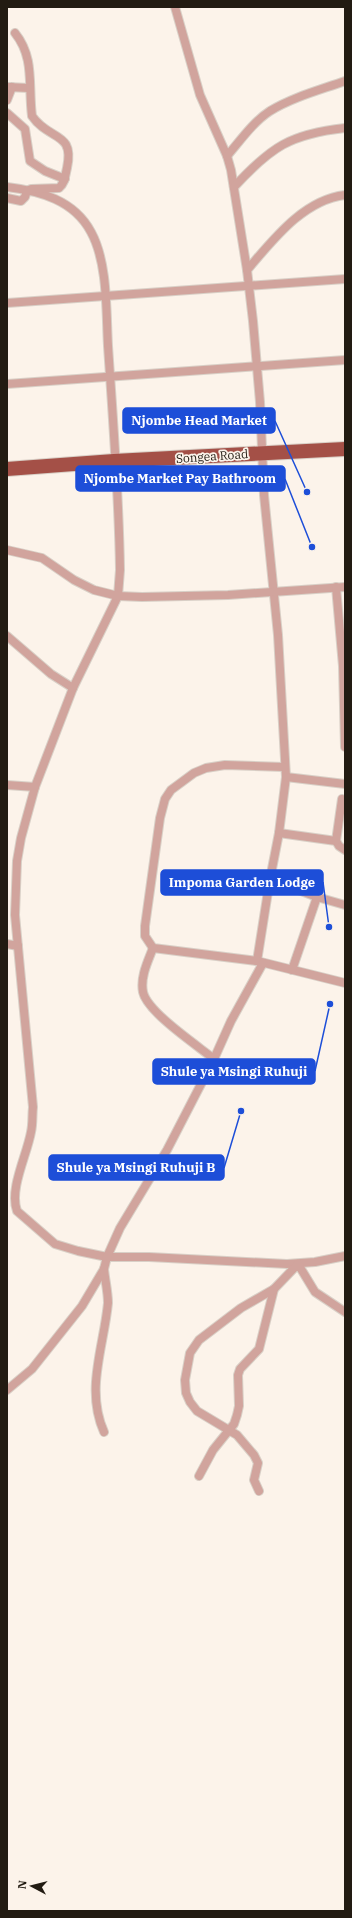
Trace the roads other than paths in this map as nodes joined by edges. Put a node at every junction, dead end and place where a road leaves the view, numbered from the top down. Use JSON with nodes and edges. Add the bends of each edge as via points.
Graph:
{"nodes":[{"id":1,"x":175,"y":7,"type":"edge"},
{"id":2,"x":14,"y":33,"type":"dead end"},
{"id":3,"x":345,"y":81,"type":"edge"},
{"id":4,"x":10,"y":87,"type":"edge"},
{"id":5,"x":29,"y":88,"type":"junction"},
{"id":6,"x":7,"y":100,"type":"edge"},
{"id":7,"x":7,"y":113,"type":"edge"},
{"id":8,"x":345,"y":128,"type":"edge"},
{"id":9,"x":227,"y":156,"type":"junction"},
{"id":10,"x":65,"y":179,"type":"junction"},
{"id":11,"x":7,"y":187,"type":"edge"},
{"id":12,"x":234,"y":187,"type":"junction"},
{"id":13,"x":27,"y":191,"type":"junction"},
{"id":14,"x":345,"y":195,"type":"edge"},
{"id":15,"x":7,"y":198,"type":"edge"},
{"id":16,"x":247,"y":270,"type":"junction"},
{"id":17,"x":345,"y":279,"type":"edge"},
{"id":18,"x":249,"y":285,"type":"junction"},
{"id":19,"x":105,"y":297,"type":"junction"},
{"id":20,"x":7,"y":303,"type":"edge"},
{"id":21,"x":345,"y":360,"type":"edge"},
{"id":22,"x":257,"y":366,"type":"junction"},
{"id":23,"x":110,"y":376,"type":"junction"},
{"id":24,"x":7,"y":384,"type":"edge"},
{"id":25,"x":345,"y":449,"type":"edge"},
{"id":26,"x":262,"y":453,"type":"junction"},
{"id":27,"x":114,"y":461,"type":"junction"},
{"id":28,"x":7,"y":469,"type":"edge"},
{"id":29,"x":7,"y":550,"type":"edge"},
{"id":30,"x":336,"y":587,"type":"junction"},
{"id":31,"x":345,"y":587,"type":"edge"},
{"id":32,"x":274,"y":592,"type":"junction"},
{"id":33,"x":118,"y":596,"type":"junction"},
{"id":34,"x":7,"y":636,"type":"edge"},
{"id":35,"x":344,"y":666,"type":"edge"},
{"id":36,"x":73,"y":688,"type":"junction"},
{"id":37,"x":345,"y":747,"type":"edge"},
{"id":38,"x":284,"y":767,"type":"junction"},
{"id":39,"x":286,"y":778,"type":"junction"},
{"id":40,"x":345,"y":784,"type":"edge"},
{"id":41,"x":7,"y":785,"type":"edge"},
{"id":42,"x":35,"y":787,"type":"junction"},
{"id":43,"x":342,"y":798,"type":"dead end"},
{"id":44,"x":279,"y":833,"type":"junction"},
{"id":45,"x":336,"y":841,"type":"junction"},
{"id":46,"x":345,"y":850,"type":"edge"},
{"id":47,"x":270,"y":879,"type":"junction"},
{"id":48,"x":317,"y":898,"type":"junction"},
{"id":49,"x":345,"y":905,"type":"edge"},
{"id":50,"x":7,"y":944,"type":"edge"},
{"id":51,"x":18,"y":946,"type":"junction"},
{"id":52,"x":153,"y":948,"type":"junction"},
{"id":53,"x":260,"y":962,"type":"junction"},
{"id":54,"x":292,"y":970,"type":"junction"},
{"id":55,"x":345,"y":984,"type":"edge"},
{"id":56,"x":214,"y":1059,"type":"junction"},
{"id":57,"x":345,"y":1256,"type":"edge"},
{"id":58,"x":107,"y":1257,"type":"junction"},
{"id":59,"x":298,"y":1264,"type":"junction"},
{"id":60,"x":104,"y":1269,"type":"junction"},
{"id":61,"x":274,"y":1289,"type":"junction"},
{"id":62,"x":345,"y":1312,"type":"edge"},
{"id":63,"x":7,"y":1390,"type":"edge"},
{"id":64,"x":230,"y":1429,"type":"junction"},
{"id":65,"x":104,"y":1432,"type":"dead end"},
{"id":66,"x":199,"y":1476,"type":"dead end"},
{"id":67,"x":259,"y":1491,"type":"dead end"}],
"edges":[{"from":1,"to":9,"type":"street","via":[[200,95]]},
{"from":2,"to":5,"type":"street","via":[[22,42],[28,56]]},
{"from":3,"to":9,"type":"street","via":[[288,102],[269,112],[248,131]]},
{"from":4,"to":5,"type":"street"},
{"from":4,"to":6,"type":"street"},
{"from":5,"to":10,"type":"street","via":[[32,116],[69,148]]},
{"from":7,"to":10,"type":"street","via":[[25,129],[30,161],[45,171]]},
{"from":8,"to":12,"type":"street","via":[[311,133],[284,142],[256,164]]},
{"from":9,"to":12,"type":"street"},
{"from":10,"to":13,"type":"street","via":[[62,185],[55,189],[36,188]]},
{"from":11,"to":13,"type":"street"},
{"from":12,"to":16,"type":"street"},
{"from":13,"to":15,"type":"street","via":[[21,200]]},
{"from":13,"to":19,"type":"street","via":[[56,198],[74,210],[92,232]]},
{"from":14,"to":16,"type":"street","via":[[334,196],[318,203],[294,221],[272,240]]},
{"from":16,"to":18,"type":"street"},
{"from":17,"to":18,"type":"street"},
{"from":18,"to":19,"type":"street"},
{"from":18,"to":22,"type":"street"},
{"from":19,"to":20,"type":"street"},
{"from":19,"to":23,"type":"street"},
{"from":21,"to":22,"type":"street"},
{"from":22,"to":23,"type":"street"},
{"from":22,"to":26,"type":"street"},
{"from":23,"to":24,"type":"street"},
{"from":23,"to":27,"type":"street"},
{"from":25,"to":26,"type":"highway","name":"Songea Road"},
{"from":26,"to":27,"type":"highway","name":"Songea Road"},
{"from":26,"to":32,"type":"street"},
{"from":27,"to":28,"type":"highway","name":"Songea Road"},
{"from":27,"to":33,"type":"street","via":[[120,533]]},
{"from":29,"to":33,"type":"street","via":[[42,558],[94,590]]},
{"from":30,"to":31,"type":"street"},
{"from":30,"to":32,"type":"street"},
{"from":30,"to":35,"type":"street"},
{"from":32,"to":33,"type":"street","via":[[171,597]]},
{"from":32,"to":38,"type":"street"},
{"from":33,"to":36,"type":"street"},
{"from":34,"to":36,"type":"street","via":[[51,674]]},
{"from":35,"to":37,"type":"street"},
{"from":36,"to":42,"type":"street"},
{"from":38,"to":39,"type":"street"},
{"from":38,"to":52,"type":"street","via":[[225,765],[206,768],[170,790],[160,818],[145,926],[145,936]]},
{"from":39,"to":40,"type":"street"},
{"from":39,"to":44,"type":"street"},
{"from":41,"to":42,"type":"street"},
{"from":42,"to":51,"type":"street","via":[[17,861],[15,915]]},
{"from":43,"to":45,"type":"street"},
{"from":44,"to":45,"type":"street"},
{"from":44,"to":47,"type":"street"},
{"from":45,"to":46,"type":"street"},
{"from":47,"to":48,"type":"street"},
{"from":47,"to":53,"type":"street"},
{"from":48,"to":49,"type":"street"},
{"from":48,"to":54,"type":"street"},
{"from":50,"to":51,"type":"street"},
{"from":51,"to":58,"type":"street","via":[[33,1107],[32,1130],[14,1203],[17,1211],[56,1244],[78,1252]]},
{"from":52,"to":53,"type":"street"},
{"from":52,"to":56,"type":"street","via":[[143,979],[143,992],[147,1002]]},
{"from":53,"to":54,"type":"street"},
{"from":53,"to":56,"type":"street"},
{"from":54,"to":55,"type":"street"},
{"from":56,"to":58,"type":"street","via":[[167,1150],[120,1228]]},
{"from":57,"to":59,"type":"street"},
{"from":58,"to":59,"type":"street"},
{"from":58,"to":60,"type":"street"},
{"from":59,"to":61,"type":"street"},
{"from":59,"to":62,"type":"street","via":[[315,1292]]},
{"from":60,"to":63,"type":"street","via":[[76,1316],[32,1369]]},
{"from":60,"to":65,"type":"street","via":[[108,1302],[95,1404]]},
{"from":61,"to":64,"type":"street","via":[[260,1349],[240,1369],[238,1375],[239,1406]]},
{"from":61,"to":64,"type":"street","via":[[241,1308],[199,1340],[190,1353],[185,1380],[186,1394],[190,1402],[207,1418]]},
{"from":64,"to":66,"type":"street","via":[[213,1450]]},
{"from":64,"to":67,"type":"street","via":[[245,1442],[257,1459],[254,1480]]}]}
